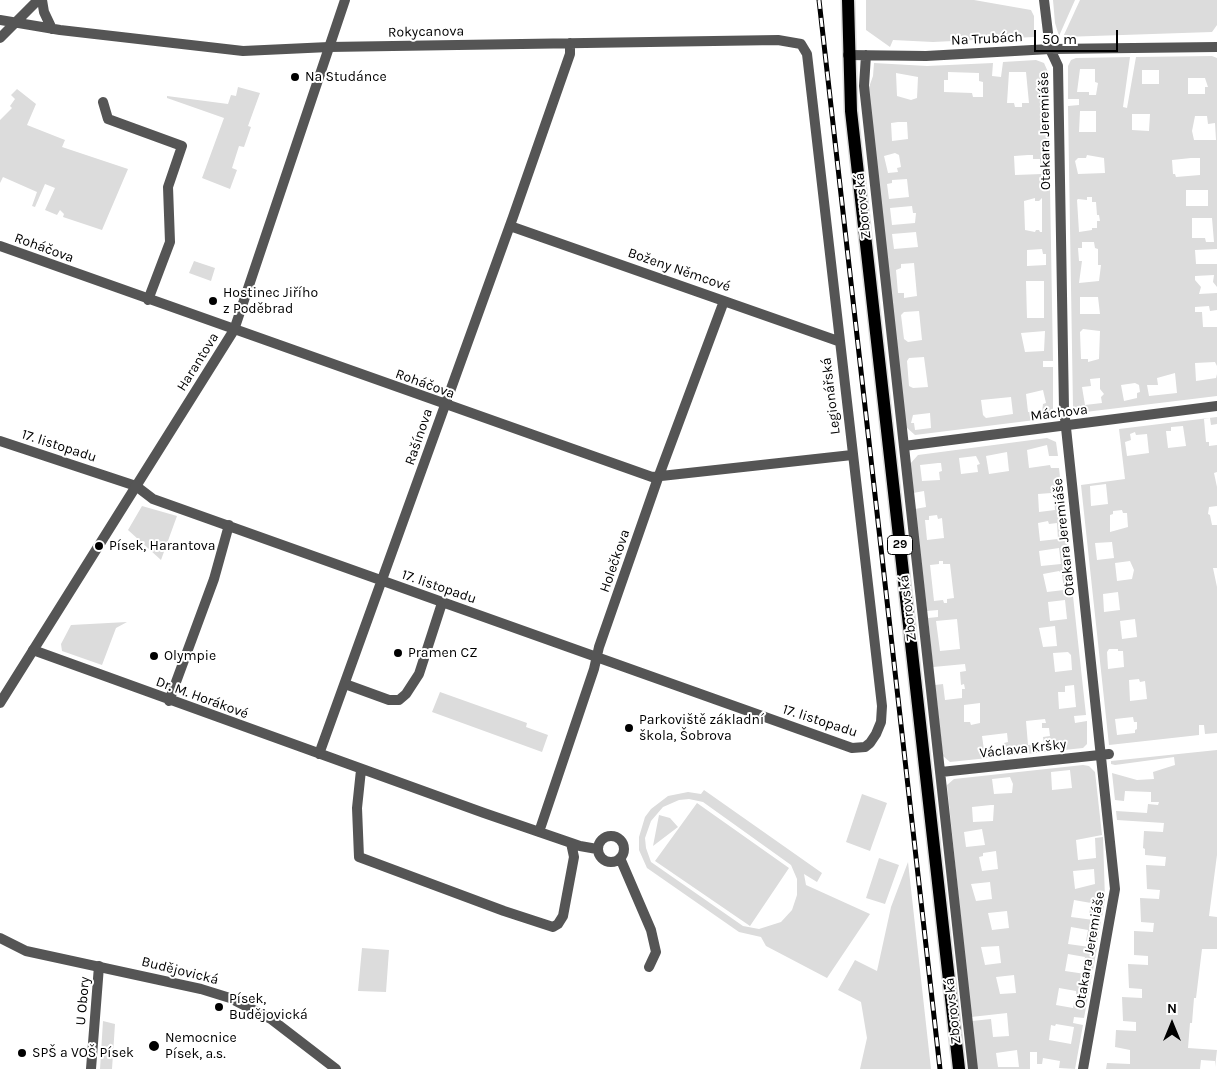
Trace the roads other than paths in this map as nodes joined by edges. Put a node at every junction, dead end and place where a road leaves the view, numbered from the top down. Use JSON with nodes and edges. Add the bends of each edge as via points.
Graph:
{"nodes":[{"id":1,"x":40,"y":0,"type":"edge"},
{"id":2,"x":345,"y":0,"type":"edge"},
{"id":3,"x":848,"y":0,"type":"edge"},
{"id":4,"x":1044,"y":0,"type":"edge"},
{"id":5,"x":0,"y":20,"type":"edge"},
{"id":6,"x":14,"y":23,"type":"junction"},
{"id":7,"x":52,"y":29,"type":"junction"},
{"id":8,"x":0,"y":38,"type":"edge"},
{"id":9,"x":570,"y":44,"type":"junction"},
{"id":10,"x":801,"y":44,"type":"joint"},
{"id":11,"x":1217,"y":46,"type":"edge"},
{"id":12,"x":330,"y":47,"type":"junction"},
{"id":13,"x":1050,"y":49,"type":"junction"},
{"id":14,"x":848,"y":55,"type":"junction"},
{"id":15,"x":866,"y":55,"type":"junction"},
{"id":16,"x":103,"y":102,"type":"dead end"},
{"id":17,"x":510,"y":226,"type":"junction"},
{"id":18,"x":0,"y":246,"type":"edge"},
{"id":19,"x":148,"y":300,"type":"junction"},
{"id":20,"x":724,"y":301,"type":"junction"},
{"id":21,"x":234,"y":330,"type":"junction"},
{"id":22,"x":838,"y":341,"type":"junction"},
{"id":23,"x":444,"y":405,"type":"junction"},
{"id":24,"x":1217,"y":406,"type":"edge"},
{"id":25,"x":1066,"y":426,"type":"junction"},
{"id":26,"x":0,"y":441,"type":"edge"},
{"id":27,"x":904,"y":446,"type":"junction"},
{"id":28,"x":852,"y":455,"type":"junction"},
{"id":29,"x":658,"y":478,"type":"junction"},
{"id":30,"x":136,"y":486,"type":"junction"},
{"id":31,"x":229,"y":525,"type":"junction"},
{"id":32,"x":382,"y":581,"type":"junction"},
{"id":33,"x":442,"y":603,"type":"junction"},
{"id":34,"x":33,"y":650,"type":"junction"},
{"id":35,"x":597,"y":657,"type":"junction"},
{"id":36,"x":345,"y":684,"type":"junction"},
{"id":37,"x":169,"y":701,"type":"junction"},
{"id":38,"x":0,"y":703,"type":"edge"},
{"id":39,"x":870,"y":743,"type":"joint"},
{"id":40,"x":319,"y":754,"type":"junction"},
{"id":41,"x":1105,"y":754,"type":"junction"},
{"id":42,"x":361,"y":770,"type":"junction"},
{"id":43,"x":941,"y":772,"type":"junction"},
{"id":44,"x":539,"y":832,"type":"junction"},
{"id":45,"x":571,"y":843,"type":"junction"},
{"id":46,"x":597,"y":849,"type":"junction"},
{"id":47,"x":620,"y":858,"type":"junction"},
{"id":48,"x":0,"y":938,"type":"edge"},
{"id":49,"x":99,"y":966,"type":"junction"},
{"id":50,"x":649,"y":967,"type":"dead end"},
{"id":51,"x":91,"y":1069,"type":"edge"},
{"id":52,"x":336,"y":1069,"type":"edge"},
{"id":53,"x":959,"y":1069,"type":"edge"},
{"id":54,"x":973,"y":1069,"type":"edge"},
{"id":55,"x":1083,"y":1069,"type":"edge"}],
"edges":[{"from":1,"to":6,"type":"street"},
{"from":1,"to":7,"type":"street"},
{"from":2,"to":12,"type":"street","name":"Harantova"},
{"from":3,"to":14,"type":"main road","number":"29"},
{"from":4,"to":13,"type":"street","name":"Otakara Jeremiáše"},
{"from":5,"to":6,"type":"street","name":"Rokycanova"},
{"from":6,"to":7,"type":"street","name":"Rokycanova"},
{"from":6,"to":8,"type":"street"},
{"from":7,"to":12,"type":"street","name":"Rokycanova","via":[[243,52]]},
{"from":9,"to":10,"type":"street","name":"Rokycanova","via":[[787,40]]},
{"from":9,"to":12,"type":"street","name":"Rokycanova"},
{"from":9,"to":17,"type":"street","name":"Rašínova","via":[[570,54]]},
{"from":10,"to":22,"type":"street","name":"Legionářská","via":[[807,54]]},
{"from":11,"to":13,"type":"street","name":"Na Trubách"},
{"from":12,"to":21,"type":"street","name":"Harantova"},
{"from":13,"to":15,"type":"street","name":"Na Trubách","via":[[926,56]]},
{"from":13,"to":25,"type":"street","name":"Otakara Jeremiáše","via":[[1058,66]]},
{"from":14,"to":15,"type":"street","name":"Na Trubách"},
{"from":14,"to":53,"type":"main road","number":"29","via":[[851,111]]},
{"from":15,"to":27,"type":"street","name":"Zborovská","via":[[864,86]]},
{"from":16,"to":19,"type":"street","via":[[108,119],[182,146],[168,187],[170,242]]},
{"from":17,"to":20,"type":"street","name":"Boženy Němcové"},
{"from":17,"to":23,"type":"street","name":"Rašínova"},
{"from":18,"to":19,"type":"street","name":"Roháčova"},
{"from":19,"to":21,"type":"street","name":"Roháčova"},
{"from":20,"to":22,"type":"street","name":"Boženy Němcové"},
{"from":20,"to":29,"type":"street","name":"Holečkova"},
{"from":21,"to":23,"type":"street","name":"Roháčova"},
{"from":21,"to":30,"type":"street","name":"Harantova"},
{"from":22,"to":28,"type":"street","name":"Legionářská"},
{"from":23,"to":29,"type":"street","name":"Roháčova"},
{"from":23,"to":32,"type":"street","name":"Rašínova"},
{"from":24,"to":25,"type":"street","name":"Máchova"},
{"from":25,"to":27,"type":"street","name":"Máchova"},
{"from":25,"to":41,"type":"street","name":"Otakara Jeremiáše"},
{"from":26,"to":30,"type":"street","name":"17. listopadu"},
{"from":27,"to":43,"type":"street","name":"Zborovská"},
{"from":28,"to":29,"type":"street","name":"Roháčova"},
{"from":28,"to":39,"type":"street","name":"Legionářská","via":[[882,706],[881,722]]},
{"from":29,"to":35,"type":"street","name":"Holečkova"},
{"from":30,"to":31,"type":"street","name":"17. listopadu","via":[[153,499]]},
{"from":30,"to":34,"type":"street","name":"Harantova"},
{"from":31,"to":32,"type":"street","name":"17. listopadu"},
{"from":31,"to":37,"type":"street","via":[[214,579]]},
{"from":32,"to":33,"type":"street","name":"17. listopadu"},
{"from":32,"to":36,"type":"street","name":"Rašínova"},
{"from":33,"to":35,"type":"street","name":"17. listopadu"},
{"from":33,"to":36,"type":"street","via":[[419,674],[402,697],[389,700]]},
{"from":34,"to":37,"type":"street","name":"Dr. M. Horákové"},
{"from":34,"to":38,"type":"street","name":"Harantova"},
{"from":35,"to":39,"type":"street","name":"17. listopadu","via":[[852,748],[865,747]]},
{"from":35,"to":44,"type":"street","name":"Holečkova"},
{"from":36,"to":40,"type":"street","name":"Rašínova"},
{"from":37,"to":40,"type":"street","name":"Dr. M. Horákové"},
{"from":40,"to":42,"type":"street","name":"Dr. M. Horákové"},
{"from":41,"to":43,"type":"street","name":"Václava Kršky"},
{"from":41,"to":55,"type":"street","name":"Otakara Jeremiáše","via":[[1116,889]]},
{"from":42,"to":44,"type":"street","name":"Dr. M. Horákové"},
{"from":42,"to":45,"type":"street","via":[[357,808],[359,857],[553,927],[558,924],[565,906],[574,857]]},
{"from":43,"to":54,"type":"street","name":"Zborovská"},
{"from":44,"to":45,"type":"street","name":"Dr. M. Horákové"},
{"from":45,"to":46,"type":"street","name":"Dr. M. Horákové"},
{"from":46,"to":47,"type":"street","name":"Dr. M. Horákové","via":[[600,857],[608,862]]},
{"from":46,"to":47,"type":"street","via":[[605,838],[616,838],[624,847]]},
{"from":47,"to":50,"type":"street","via":[[651,930],[656,952]]},
{"from":48,"to":49,"type":"street","name":"Budějovická","via":[[26,951]]},
{"from":49,"to":51,"type":"street","name":"U Obory"},
{"from":49,"to":52,"type":"street","name":"Budějovická","via":[[230,998],[271,1019]]}]}
